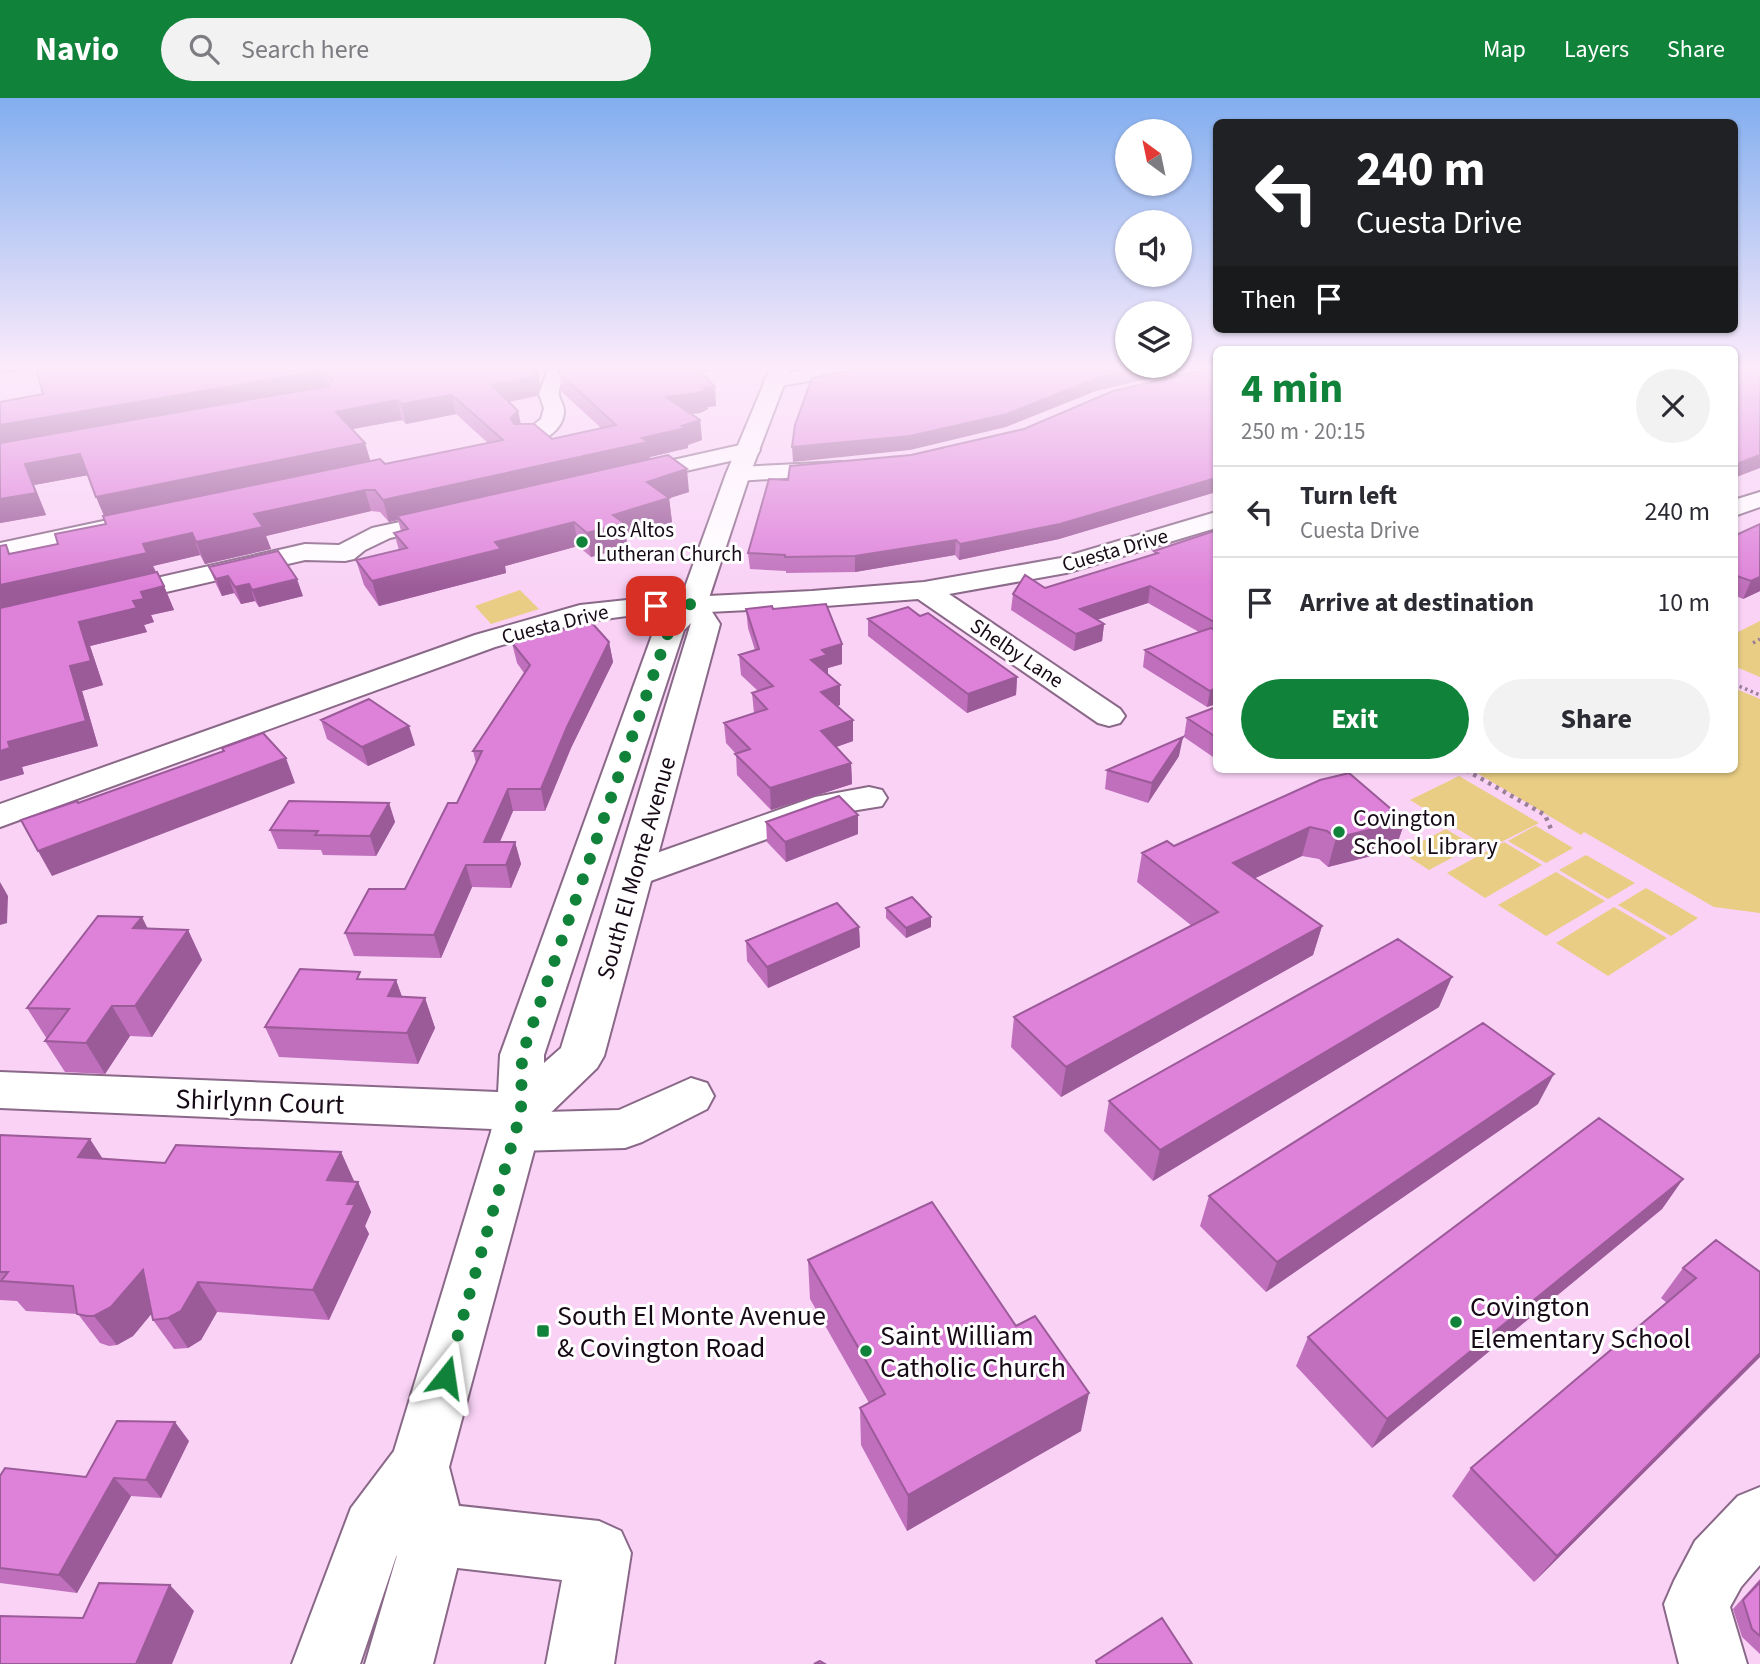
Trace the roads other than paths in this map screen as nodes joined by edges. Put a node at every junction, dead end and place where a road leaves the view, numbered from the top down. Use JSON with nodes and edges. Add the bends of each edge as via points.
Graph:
{"nodes":[{"id":1,"x":752,"y":442,"type":"edge"},
{"id":2,"x":744,"y":462,"type":"junction"},
{"id":3,"x":862,"y":467,"type":"edge"},
{"id":4,"x":611,"y":481,"type":"edge"},
{"id":5,"x":1760,"y":499,"type":"edge"},
{"id":6,"x":1738,"y":507,"type":"edge"},
{"id":7,"x":480,"y":512,"type":"edge"},
{"id":8,"x":1213,"y":521,"type":"edge"},
{"id":9,"x":134,"y":523,"type":"edge"},
{"id":10,"x":0,"y":551,"type":"edge"},
{"id":11,"x":924,"y":590,"type":"junction"},
{"id":12,"x":93,"y":601,"type":"edge"},
{"id":13,"x":693,"y":604,"type":"junction"},
{"id":14,"x":325,"y":671,"type":"dead end"},
{"id":15,"x":359,"y":687,"type":"junction"},
{"id":16,"x":1109,"y":716,"type":"dead end"},
{"id":17,"x":869,"y":798,"type":"dead end"},
{"id":18,"x":0,"y":816,"type":"edge"},
{"id":19,"x":634,"y":875,"type":"junction"},
{"id":20,"x":0,"y":1090,"type":"edge"},
{"id":21,"x":691,"y":1096,"type":"dead end"},
{"id":22,"x":518,"y":1122,"type":"junction"},
{"id":23,"x":419,"y":1467,"type":"junction"},
{"id":24,"x":1760,"y":1518,"type":"edge"},
{"id":25,"x":373,"y":1530,"type":"junction"},
{"id":26,"x":435,"y":1533,"type":"junction"},
{"id":27,"x":326,"y":1664,"type":"edge"},
{"id":28,"x":399,"y":1664,"type":"edge"},
{"id":29,"x":580,"y":1664,"type":"edge"},
{"id":30,"x":1713,"y":1664,"type":"edge"}],
"edges":[{"from":1,"to":2,"type":"street","name":"South El Monte Avenue"},
{"from":2,"to":3,"type":"street"},
{"from":2,"to":4,"type":"street"},
{"from":2,"to":13,"type":"street","name":"South El Monte Avenue"},
{"from":5,"to":6,"type":"street"},
{"from":7,"to":12,"type":"street","via":[[374,536],[355,543],[345,554],[306,552]]},
{"from":8,"to":11,"type":"street","name":"Cuesta Drive","via":[[1066,565]]},
{"from":9,"to":10,"type":"street"},
{"from":11,"to":13,"type":"street","name":"Cuesta Drive"},
{"from":11,"to":16,"type":"street","name":"Shelby Lane"},
{"from":13,"to":15,"type":"street","name":"Cuesta Drive","via":[[580,614],[485,641]]},
{"from":13,"to":19,"type":"street","name":"South El Monte Avenue","via":[[706,625]]},
{"from":13,"to":22,"type":"street","name":"South El Monte Avenue","via":[[670,627],[522,1055]]},
{"from":14,"to":15,"type":"street"},
{"from":15,"to":18,"type":"street","name":"Cuesta Drive","via":[[152,745]]},
{"from":17,"to":19,"type":"street","via":[[828,805]]},
{"from":19,"to":22,"type":"street","name":"South El Monte Avenue","via":[[581,1056]]},
{"from":20,"to":22,"type":"street","name":"Shirlynn Court"},
{"from":21,"to":22,"type":"street","name":"Shirlynn Court","via":[[625,1129]]},
{"from":22,"to":23,"type":"street","name":"South El Monte Avenue"},
{"from":23,"to":25,"type":"street","name":"South El Monte Avenue"},
{"from":23,"to":26,"type":"street","name":"South El Monte Avenue"},
{"from":24,"to":30,"type":"street","via":[[1718,1564],[1697,1604]]},
{"from":25,"to":26,"type":"street"},
{"from":25,"to":27,"type":"street","name":"South El Monte Avenue"},
{"from":26,"to":28,"type":"street","name":"South El Monte Avenue"},
{"from":26,"to":29,"type":"street","via":[[599,1553]]}]}
